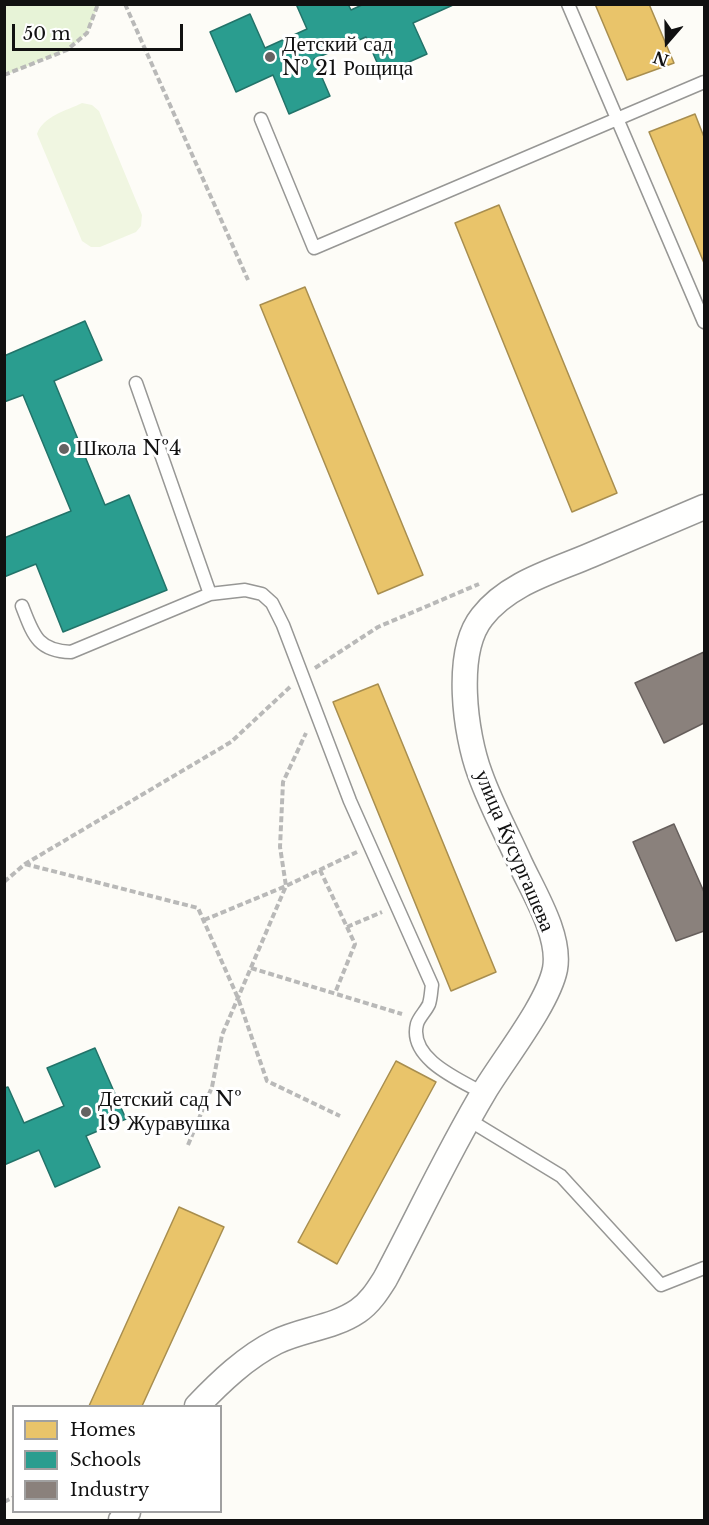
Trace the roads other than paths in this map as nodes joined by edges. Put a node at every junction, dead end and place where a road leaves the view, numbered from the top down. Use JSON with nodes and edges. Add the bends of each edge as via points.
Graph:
{"nodes":[{"id":1,"x":568,"y":4,"type":"edge"},
{"id":2,"x":705,"y":82,"type":"edge"},
{"id":3,"x":261,"y":119,"type":"dead end"},
{"id":4,"x":616,"y":119,"type":"junction"},
{"id":5,"x":705,"y":322,"type":"edge"},
{"id":6,"x":136,"y":383,"type":"dead end"},
{"id":7,"x":705,"y":507,"type":"edge"},
{"id":8,"x":210,"y":594,"type":"junction"},
{"id":9,"x":22,"y":606,"type":"dead end"},
{"id":10,"x":483,"y":1093,"type":"junction"},
{"id":11,"x":469,"y":1120,"type":"junction"},
{"id":12,"x":705,"y":1268,"type":"edge"},
{"id":13,"x":199,"y":1405,"type":"edge"}],
"edges":[{"from":1,"to":4,"type":"lane"},
{"from":2,"to":4,"type":"lane"},
{"from":3,"to":4,"type":"lane","via":[[314,248]]},
{"from":4,"to":5,"type":"lane"},
{"from":6,"to":8,"type":"lane"},
{"from":7,"to":10,"type":"street","name":"улица Кусургашева","via":[[520,585],[487,610],[472,633],[465,670],[473,752],[488,796],[551,931],[555,968],[528,1023]]},
{"from":8,"to":9,"type":"lane","via":[[71,652],[48,648],[33,633]]},
{"from":8,"to":10,"type":"lane","via":[[245,590],[262,594],[272,603],[284,625],[350,801],[432,986],[430,1002],[417,1025],[417,1041],[423,1054],[437,1066]]},
{"from":10,"to":11,"type":"street","name":"улица Кусургашева"},
{"from":11,"to":12,"type":"lane","via":[[561,1176],[661,1285]]},
{"from":11,"to":13,"type":"street","name":"улица Кусургашева","via":[[372,1298],[334,1324],[277,1341],[248,1359]]}]}
